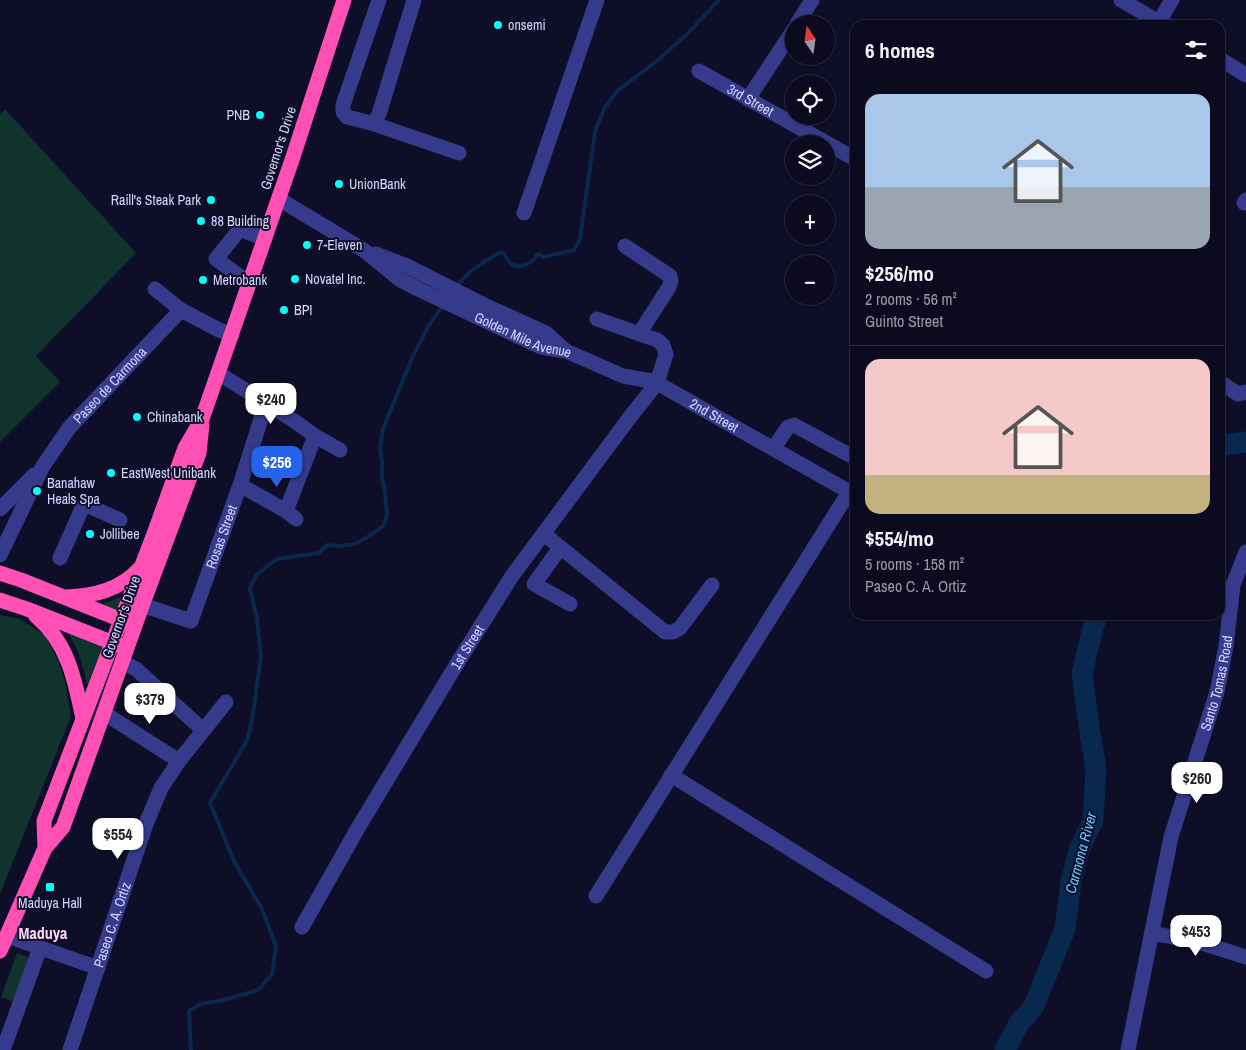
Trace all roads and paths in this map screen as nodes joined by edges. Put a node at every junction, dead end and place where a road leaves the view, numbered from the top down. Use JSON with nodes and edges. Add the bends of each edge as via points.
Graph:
{"nodes":[{"id":1,"x":344,"y":0,"type":"edge"},
{"id":2,"x":379,"y":0,"type":"edge"},
{"id":3,"x":414,"y":0,"type":"edge"},
{"id":4,"x":597,"y":0,"type":"edge"},
{"id":5,"x":812,"y":0,"type":"edge"},
{"id":6,"x":1121,"y":0,"type":"edge"},
{"id":7,"x":1172,"y":0,"type":"edge"},
{"id":8,"x":803,"y":15,"type":"edge"},
{"id":9,"x":1154,"y":20,"type":"edge"},
{"id":10,"x":1162,"y":20,"type":"edge"},
{"id":11,"x":785,"y":42,"type":"edge"},
{"id":12,"x":1225,"y":62,"type":"edge"},
{"id":13,"x":698,"y":70,"type":"dead end"},
{"id":14,"x":1246,"y":74,"type":"edge"},
{"id":15,"x":748,"y":98,"type":"junction"},
{"id":16,"x":371,"y":123,"type":"junction"},
{"id":17,"x":459,"y":153,"type":"dead end"},
{"id":18,"x":850,"y":156,"type":"edge"},
{"id":19,"x":279,"y":199,"type":"junction"},
{"id":20,"x":524,"y":213,"type":"dead end"},
{"id":21,"x":265,"y":239,"type":"junction"},
{"id":22,"x":625,"y":246,"type":"dead end"},
{"id":23,"x":250,"y":283,"type":"junction"},
{"id":24,"x":155,"y":288,"type":"dead end"},
{"id":25,"x":181,"y":310,"type":"junction"},
{"id":26,"x":597,"y":319,"type":"dead end"},
{"id":27,"x":640,"y":334,"type":"junction"},
{"id":28,"x":232,"y":335,"type":"junction"},
{"id":29,"x":566,"y":352,"type":"joint"},
{"id":30,"x":218,"y":373,"type":"junction"},
{"id":31,"x":657,"y":383,"type":"junction"},
{"id":32,"x":1225,"y":385,"type":"edge"},
{"id":33,"x":1246,"y":392,"type":"edge"},
{"id":34,"x":266,"y":403,"type":"junction"},
{"id":35,"x":202,"y":419,"type":"junction"},
{"id":36,"x":315,"y":436,"type":"junction"},
{"id":37,"x":773,"y":449,"type":"junction"},
{"id":38,"x":340,"y":450,"type":"dead end"},
{"id":39,"x":850,"y":455,"type":"edge"},
{"id":40,"x":43,"y":466,"type":"junction"},
{"id":41,"x":240,"y":484,"type":"junction"},
{"id":42,"x":850,"y":492,"type":"edge"},
{"id":43,"x":850,"y":496,"type":"edge"},
{"id":44,"x":0,"y":509,"type":"edge"},
{"id":45,"x":120,"y":520,"type":"dead end"},
{"id":46,"x":544,"y":534,"type":"junction"},
{"id":47,"x":2,"y":545,"type":"edge"},
{"id":48,"x":560,"y":548,"type":"junction"},
{"id":49,"x":1246,"y":552,"type":"edge"},
{"id":50,"x":60,"y":558,"type":"dead end"},
{"id":51,"x":142,"y":565,"type":"junction"},
{"id":52,"x":0,"y":573,"type":"edge"},
{"id":53,"x":712,"y":586,"type":"dead end"},
{"id":54,"x":62,"y":597,"type":"junction"},
{"id":55,"x":0,"y":600,"type":"edge"},
{"id":56,"x":570,"y":604,"type":"dead end"},
{"id":57,"x":142,"y":605,"type":"junction"},
{"id":58,"x":27,"y":609,"type":"junction"},
{"id":59,"x":128,"y":623,"type":"junction"},
{"id":60,"x":120,"y":651,"type":"junction"},
{"id":61,"x":226,"y":702,"type":"dead end"},
{"id":62,"x":104,"y":713,"type":"junction"},
{"id":63,"x":83,"y":719,"type":"junction"},
{"id":64,"x":203,"y":730,"type":"junction"},
{"id":65,"x":178,"y":761,"type":"junction"},
{"id":66,"x":671,"y":775,"type":"junction"},
{"id":67,"x":45,"y":848,"type":"junction"},
{"id":68,"x":596,"y":896,"type":"dead end"},
{"id":69,"x":302,"y":927,"type":"dead end"},
{"id":70,"x":1152,"y":933,"type":"junction"},
{"id":71,"x":6,"y":936,"type":"junction"},
{"id":72,"x":40,"y":948,"type":"junction"},
{"id":73,"x":0,"y":951,"type":"edge"},
{"id":74,"x":1245,"y":953,"type":"edge"},
{"id":75,"x":98,"y":968,"type":"junction"},
{"id":76,"x":986,"y":971,"type":"dead end"},
{"id":77,"x":3,"y":1050,"type":"edge"},
{"id":78,"x":70,"y":1050,"type":"edge"},
{"id":79,"x":1128,"y":1050,"type":"edge"}],
"edges":[{"from":1,"to":19,"type":"highway","name":"Governor's Drive"},
{"from":2,"to":16,"type":"street","via":[[343,105],[347,117]]},
{"from":3,"to":16,"type":"street","via":[[379,114]]},
{"from":4,"to":20,"type":"street"},
{"from":5,"to":8,"type":"street"},
{"from":6,"to":9,"type":"street"},
{"from":7,"to":10,"type":"street"},
{"from":11,"to":15,"type":"street"},
{"from":12,"to":14,"type":"street"},
{"from":13,"to":15,"type":"street","name":"3rd Street"},
{"from":15,"to":18,"type":"street","name":"3rd Street"},
{"from":16,"to":17,"type":"street"},
{"from":19,"to":21,"type":"highway","name":"Governor's Drive"},
{"from":19,"to":29,"type":"street","name":"Golden Mile Avenue","via":[[365,250],[407,266],[426,284],[482,312],[546,333]]},
{"from":21,"to":23,"type":"highway","name":"Governor's Drive"},
{"from":21,"to":23,"type":"street","via":[[240,229],[216,259]]},
{"from":22,"to":27,"type":"street","via":[[670,276],[672,281]]},
{"from":23,"to":28,"type":"highway","name":"Governor's Drive"},
{"from":24,"to":25,"type":"street"},
{"from":25,"to":28,"type":"street"},
{"from":25,"to":40,"type":"street","name":"Paseo de Carmona","via":[[69,428]]},
{"from":26,"to":27,"type":"street","name":"1st Street"},
{"from":27,"to":31,"type":"street","name":"1st Street","via":[[663,345],[666,354]]},
{"from":28,"to":30,"type":"highway","name":"Governor's Drive"},
{"from":29,"to":31,"type":"street","name":"2nd Street","via":[[623,376]]},
{"from":30,"to":34,"type":"street"},
{"from":30,"to":35,"type":"highway","name":"Governor's Drive"},
{"from":31,"to":37,"type":"street","name":"2nd Street"},
{"from":31,"to":46,"type":"street","name":"1st Street"},
{"from":32,"to":33,"type":"street","via":[[1238,394]]},
{"from":34,"to":36,"type":"street"},
{"from":34,"to":41,"type":"street","name":"Rosas Street"},
{"from":35,"to":51,"type":"highway","name":"Governor's Drive","via":[[185,448]]},
{"from":35,"to":57,"type":"highway","name":"Governor's Drive","via":[[199,453]]},
{"from":36,"to":38,"type":"street"},
{"from":36,"to":41,"type":"street","via":[[291,514]]},
{"from":37,"to":39,"type":"street","via":[[788,427],[794,425]]},
{"from":37,"to":42,"type":"street","name":"2nd Street"},
{"from":40,"to":44,"type":"street","name":"Paseo de Carmona"},
{"from":40,"to":47,"type":"street","name":"Paseo de Carmona"},
{"from":41,"to":57,"type":"street","name":"Rosas Street","via":[[191,621]]},
{"from":43,"to":66,"type":"street"},
{"from":45,"to":50,"type":"street","via":[[84,504]]},
{"from":46,"to":48,"type":"street"},
{"from":46,"to":69,"type":"street","name":"1st Street","via":[[512,576],[453,671]]},
{"from":48,"to":53,"type":"street","via":[[665,632],[680,628]]},
{"from":48,"to":56,"type":"street","via":[[534,584]]},
{"from":49,"to":70,"type":"street","name":"Santo Tomas Road","via":[[1233,585],[1217,692],[1172,837]]},
{"from":51,"to":54,"type":"highway","via":[[113,588],[92,595]]},
{"from":51,"to":59,"type":"highway","name":"Governor's Drive"},
{"from":52,"to":54,"type":"highway"},
{"from":54,"to":59,"type":"highway"},
{"from":55,"to":58,"type":"highway"},
{"from":57,"to":59,"type":"highway","name":"Governor's Drive"},
{"from":58,"to":60,"type":"highway"},
{"from":58,"to":63,"type":"highway","via":[[61,644]]},
{"from":59,"to":60,"type":"highway","name":"Governor's Drive"},
{"from":60,"to":62,"type":"highway","name":"Governor's Drive"},
{"from":60,"to":63,"type":"highway","name":"Governor's Drive"},
{"from":60,"to":64,"type":"street"},
{"from":61,"to":64,"type":"street","name":"Paseo C. A. Ortiz"},
{"from":62,"to":65,"type":"street"},
{"from":62,"to":67,"type":"highway","name":"Governor's Drive","via":[[63,827]]},
{"from":63,"to":67,"type":"highway","name":"Governor's Drive","via":[[44,821]]},
{"from":64,"to":65,"type":"street","name":"Paseo C. A. Ortiz"},
{"from":65,"to":75,"type":"street","name":"Paseo C. A. Ortiz","via":[[161,788],[146,824]]},
{"from":66,"to":68,"type":"street"},
{"from":66,"to":76,"type":"street"},
{"from":67,"to":71,"type":"highway","name":"Governor's Drive"},
{"from":70,"to":74,"type":"street"},
{"from":70,"to":79,"type":"street","name":"Santo Tomas Road"},
{"from":71,"to":72,"type":"street"},
{"from":71,"to":73,"type":"highway","name":"Governor's Drive"},
{"from":72,"to":75,"type":"street"},
{"from":72,"to":77,"type":"street"},
{"from":75,"to":78,"type":"street","name":"Paseo C. A. Ortiz"}]}
